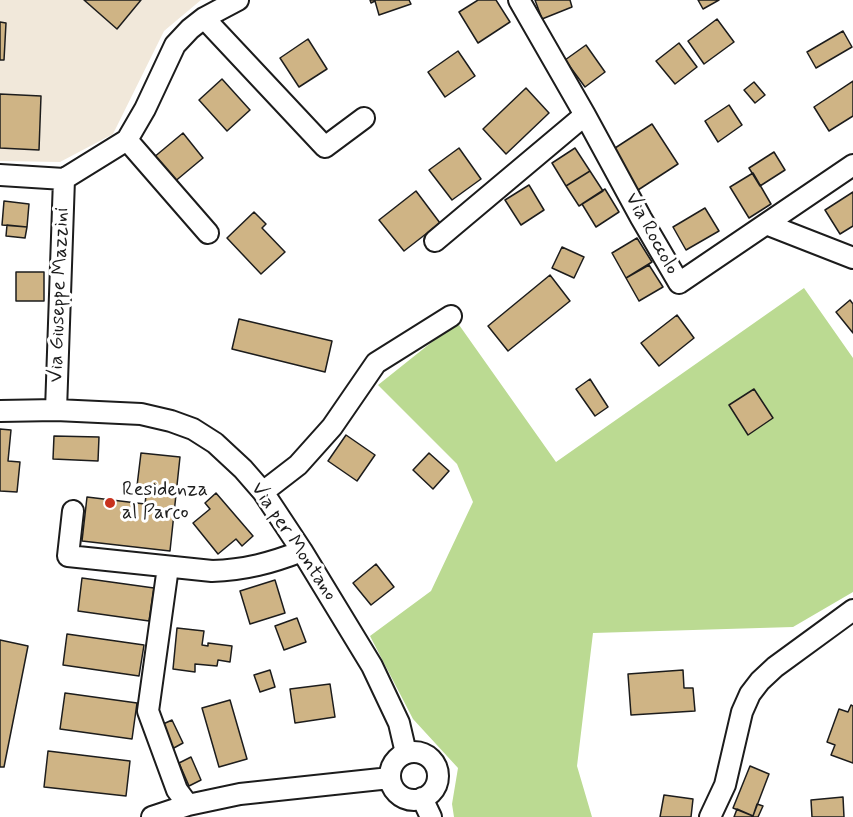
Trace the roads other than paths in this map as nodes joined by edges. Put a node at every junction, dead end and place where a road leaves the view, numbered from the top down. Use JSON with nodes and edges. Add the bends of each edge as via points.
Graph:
{"nodes":[{"id":1,"x":238,"y":0,"type":"edge"},
{"id":2,"x":519,"y":0,"type":"edge"},
{"id":3,"x":204,"y":18,"type":"junction"},
{"id":4,"x":585,"y":115,"type":"junction"},
{"id":5,"x":364,"y":118,"type":"dead end"},
{"id":6,"x":127,"y":140,"type":"junction"},
{"id":7,"x":853,"y":165,"type":"edge"},
{"id":8,"x":0,"y":175,"type":"edge"},
{"id":9,"x":64,"y":179,"type":"junction"},
{"id":10,"x":766,"y":224,"type":"junction"},
{"id":11,"x":208,"y":233,"type":"dead end"},
{"id":12,"x":435,"y":241,"type":"dead end"},
{"id":13,"x":853,"y":258,"type":"edge"},
{"id":14,"x":450,"y":316,"type":"dead end"},
{"id":15,"x":56,"y":410,"type":"junction"},
{"id":16,"x":0,"y":411,"type":"edge"},
{"id":17,"x":263,"y":492,"type":"junction"},
{"id":18,"x":73,"y":511,"type":"dead end"},
{"id":19,"x":302,"y":551,"type":"junction"},
{"id":20,"x":168,"y":567,"type":"junction"},
{"id":21,"x":853,"y":610,"type":"edge"},
{"id":22,"x":406,"y":753,"type":"junction"},
{"id":23,"x":390,"y":778,"type":"junction"},
{"id":24,"x":422,"y":798,"type":"junction"},
{"id":25,"x":188,"y":805,"type":"junction"},
{"id":26,"x":152,"y":817,"type":"edge"},
{"id":27,"x":431,"y":817,"type":"edge"},
{"id":28,"x":710,"y":817,"type":"edge"}],
"edges":[{"from":1,"to":3,"type":"street"},
{"from":2,"to":4,"type":"street","name":"Via Roccolo"},
{"from":3,"to":5,"type":"street","via":[[325,147]]},
{"from":3,"to":6,"type":"street","via":[[176,45]]},
{"from":4,"to":10,"type":"street","name":"Via Roccolo","via":[[679,284]]},
{"from":4,"to":12,"type":"street"},
{"from":6,"to":9,"type":"street"},
{"from":6,"to":11,"type":"street"},
{"from":7,"to":10,"type":"street","name":"Via Roccolo"},
{"from":8,"to":9,"type":"street"},
{"from":9,"to":15,"type":"street","name":"Via Giuseppe Mazzini"},
{"from":10,"to":13,"type":"street"},
{"from":14,"to":17,"type":"street","via":[[375,363],[332,427],[298,465]]},
{"from":15,"to":16,"type":"street","name":"Via per Montano"},
{"from":15,"to":17,"type":"street","name":"Via per Montano","via":[[141,414],[193,429],[215,443]]},
{"from":17,"to":19,"type":"street","name":"Via per Montano"},
{"from":18,"to":20,"type":"street","via":[[68,555]]},
{"from":19,"to":20,"type":"street","via":[[234,570]]},
{"from":19,"to":22,"type":"street","name":"Via per Montano","via":[[372,666],[399,723]]},
{"from":20,"to":25,"type":"street","via":[[148,711],[177,790]]},
{"from":21,"to":28,"type":"street","via":[[775,667],[750,694],[725,785]]},
{"from":22,"to":23,"type":"street","via":[[397,759]]},
{"from":22,"to":24,"type":"street","via":[[426,755],[438,772],[437,783]]},
{"from":23,"to":24,"type":"street","via":[[402,796]]},
{"from":23,"to":25,"type":"street","via":[[240,794]]},
{"from":24,"to":27,"type":"street"},
{"from":25,"to":26,"type":"street"}]}
